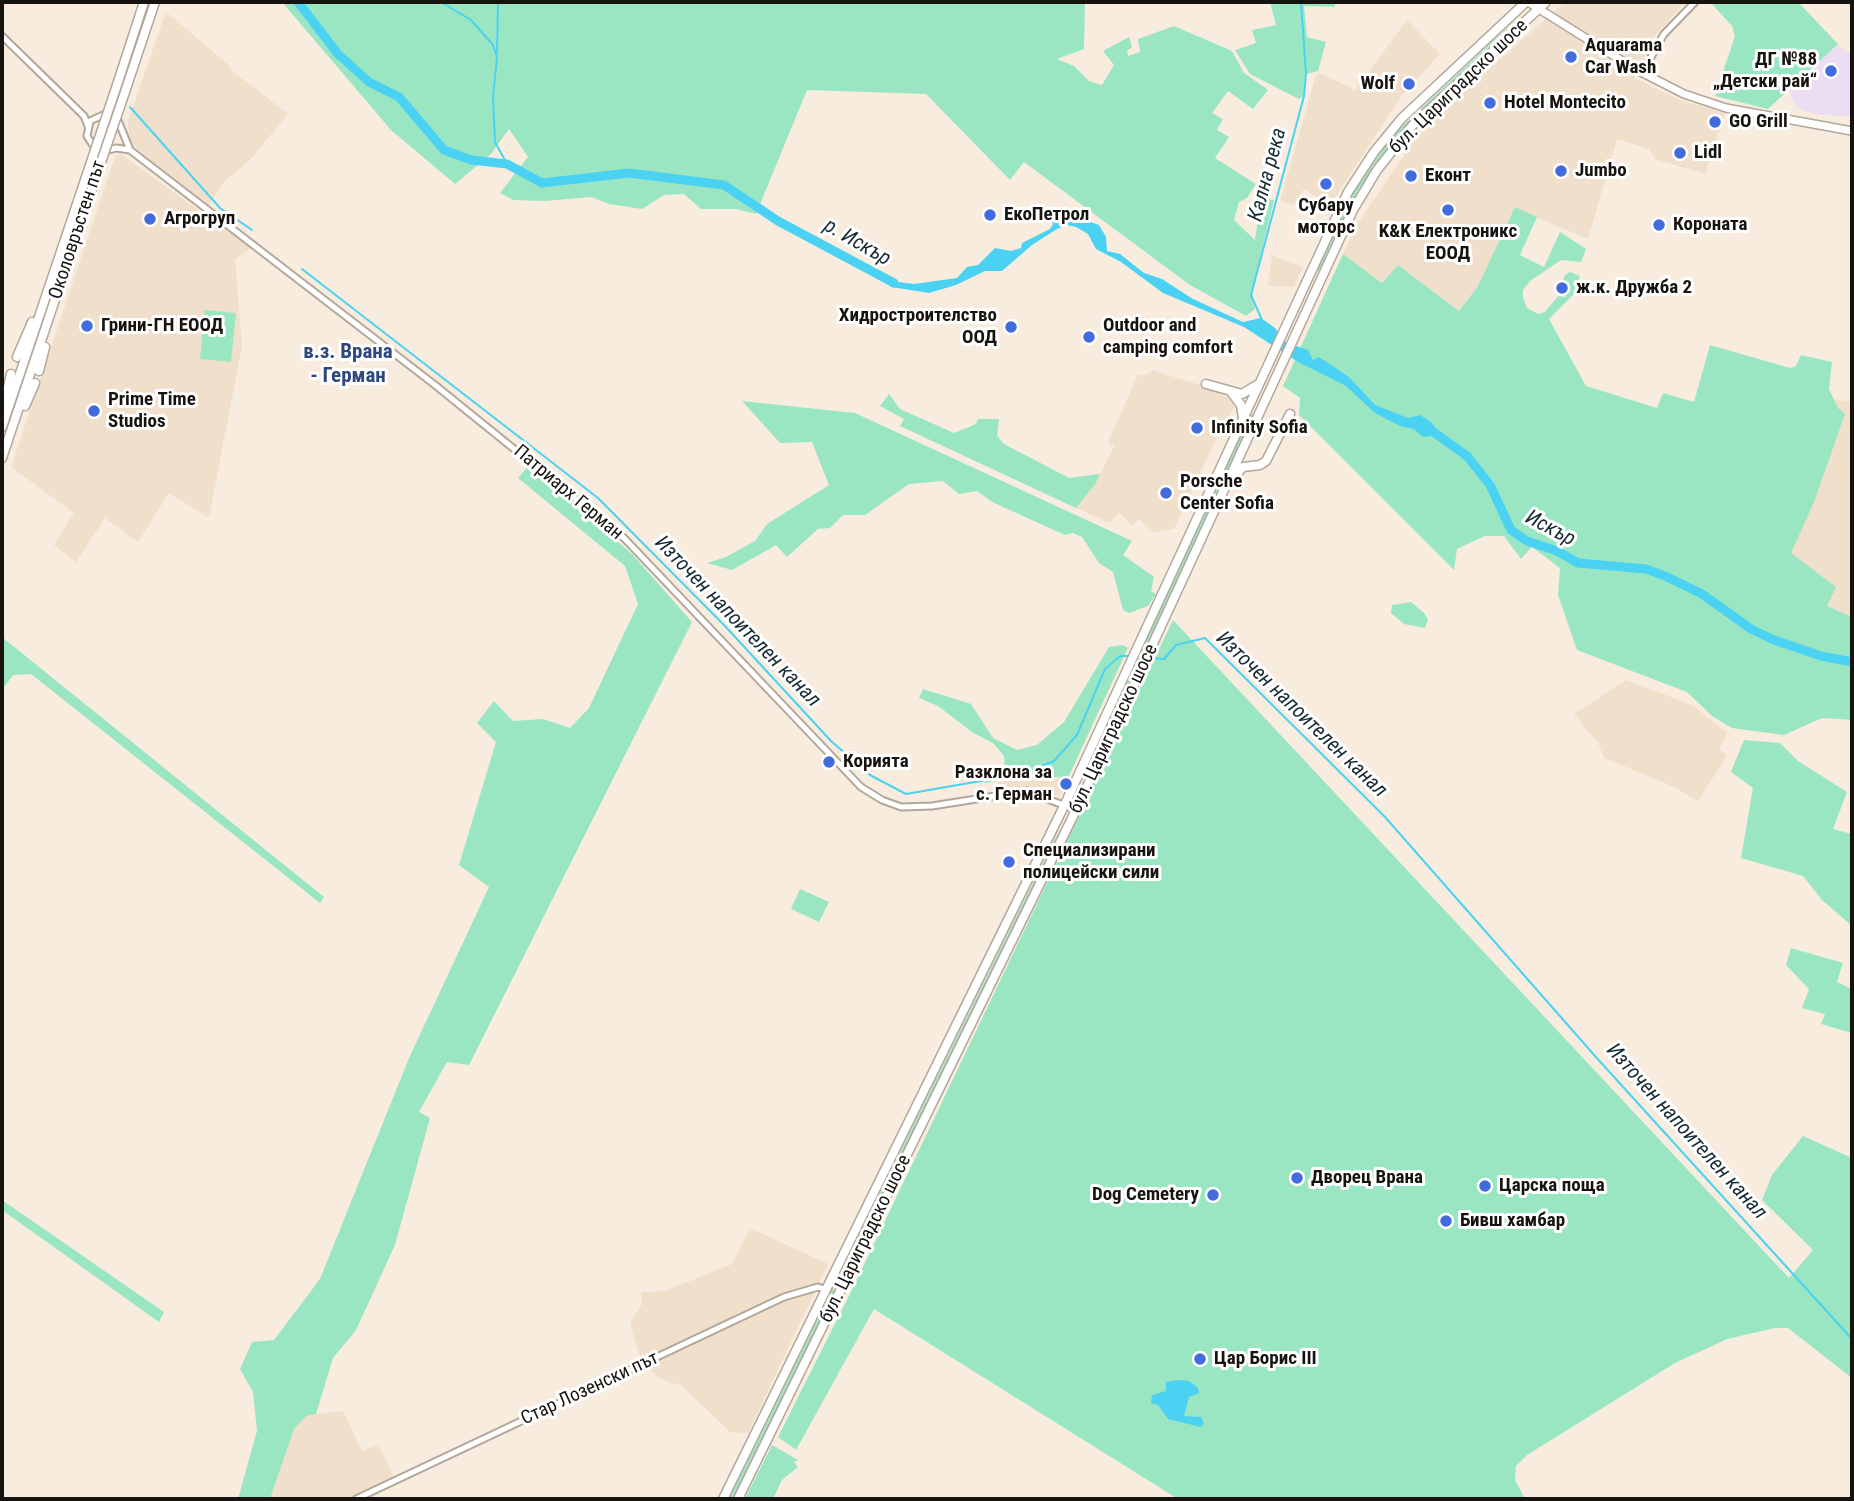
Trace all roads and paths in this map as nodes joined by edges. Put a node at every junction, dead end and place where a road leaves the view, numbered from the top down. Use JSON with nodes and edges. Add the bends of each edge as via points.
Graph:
{"nodes":[{"id":1,"x":144,"y":2,"type":"edge"},
{"id":2,"x":155,"y":2,"type":"edge"},
{"id":3,"x":1527,"y":2,"type":"edge"},
{"id":4,"x":1546,"y":2,"type":"edge"},
{"id":5,"x":1695,"y":2,"type":"edge"},
{"id":6,"x":1539,"y":9,"type":"junction"},
{"id":7,"x":2,"y":36,"type":"edge"},
{"id":8,"x":1642,"y":73,"type":"junction"},
{"id":9,"x":85,"y":116,"type":"junction"},
{"id":10,"x":94,"y":118,"type":"junction"},
{"id":11,"x":88,"y":126,"type":"junction"},
{"id":12,"x":1852,"y":131,"type":"edge"},
{"id":13,"x":124,"y":135,"type":"junction"},
{"id":14,"x":116,"y":148,"type":"junction"},
{"id":15,"x":130,"y":150,"type":"junction"},
{"id":16,"x":91,"y":179,"type":"junction"},
{"id":17,"x":52,"y":278,"type":"junction"},
{"id":18,"x":62,"y":278,"type":"junction"},
{"id":19,"x":17,"y":357,"type":"dead end"},
{"id":20,"x":38,"y":371,"type":"dead end"},
{"id":21,"x":11,"y":374,"type":"dead end"},
{"id":22,"x":34,"y":383,"type":"dead end"},
{"id":23,"x":1259,"y":383,"type":"junction"},
{"id":24,"x":1206,"y":384,"type":"dead end"},
{"id":25,"x":1232,"y":393,"type":"junction"},
{"id":26,"x":1290,"y":414,"type":"dead end"},
{"id":27,"x":2,"y":415,"type":"edge"},
{"id":28,"x":1243,"y":419,"type":"junction"},
{"id":29,"x":2,"y":427,"type":"edge"},
{"id":30,"x":1253,"y":428,"type":"junction"},
{"id":31,"x":2,"y":459,"type":"edge"},
{"id":32,"x":1251,"y":465,"type":"junction"},
{"id":33,"x":1220,"y":499,"type":"junction"},
{"id":34,"x":1065,"y":804,"type":"junction"},
{"id":35,"x":1076,"y":810,"type":"junction"},
{"id":36,"x":827,"y":1290,"type":"junction"},
{"id":37,"x":356,"y":1499,"type":"edge"},
{"id":38,"x":723,"y":1499,"type":"edge"},
{"id":39,"x":738,"y":1499,"type":"edge"}],
"edges":[{"from":1,"to":16,"type":"highway","name":"Околовръстен път","bridge":true},
{"from":2,"to":16,"type":"highway","name":"Околовръстен път","bridge":true},
{"from":3,"to":6,"type":"main road"},
{"from":3,"to":23,"type":"highway","name":"бул. Цариградско шосе","via":[[1408,113],[1374,152],[1336,214]]},
{"from":4,"to":6,"type":"highway","name":"бул. Цариградско шосе"},
{"from":5,"to":8,"type":"street","via":[[1664,34]]},
{"from":6,"to":8,"type":"main road"},
{"from":6,"to":30,"type":"highway","name":"бул. Цариградско шосе","via":[[1393,148],[1353,210]]},
{"from":7,"to":9,"type":"street"},
{"from":8,"to":12,"type":"main road","via":[[1713,104]]},
{"from":9,"to":10,"type":"street"},
{"from":9,"to":11,"type":"street"},
{"from":10,"to":11,"type":"street"},
{"from":10,"to":13,"type":"street","via":[[115,116]]},
{"from":11,"to":14,"type":"street","via":[[87,136],[94,147]]},
{"from":13,"to":14,"type":"street"},
{"from":13,"to":15,"type":"street"},
{"from":14,"to":15,"type":"street"},
{"from":15,"to":34,"type":"street","name":"Патриарх Герман","via":[[435,385],[624,538],[842,769],[872,794],[911,807],[1027,791]]},
{"from":16,"to":17,"type":"highway","name":"Околовръстен път"},
{"from":16,"to":18,"type":"highway","name":"Околовръстен път"},
{"from":17,"to":19,"type":"highway"},
{"from":17,"to":29,"type":"highway","name":"Околовръстен път"},
{"from":18,"to":20,"type":"highway"},
{"from":18,"to":31,"type":"highway","name":"Околовръстен път"},
{"from":21,"to":27,"type":"highway"},
{"from":22,"to":31,"type":"highway"},
{"from":23,"to":25,"type":"highway","via":[[1245,393]]},
{"from":23,"to":28,"type":"highway","name":"бул. Цариградско шосе"},
{"from":24,"to":25,"type":"highway"},
{"from":25,"to":28,"type":"highway","via":[[1241,405]]},
{"from":26,"to":32,"type":"highway","via":[[1266,461]]},
{"from":28,"to":34,"type":"highway","name":"бул. Цариградско шосе"},
{"from":30,"to":32,"type":"highway","via":[[1247,457]]},
{"from":30,"to":33,"type":"highway","name":"бул. Цариградско шосе"},
{"from":32,"to":33,"type":"highway","via":[[1239,470]]},
{"from":33,"to":35,"type":"highway","name":"бул. Цариградско шосе"},
{"from":34,"to":35,"type":"street","name":"Патриарх Герман"},
{"from":34,"to":36,"type":"highway","name":"бул. Цариградско шосе"},
{"from":35,"to":39,"type":"highway","name":"бул. Цариградско шосе"},
{"from":36,"to":37,"type":"street","name":"Стар Лозенски път","via":[[818,1287],[784,1297]]},
{"from":36,"to":38,"type":"highway","name":"бул. Цариградско шосе"}]}
